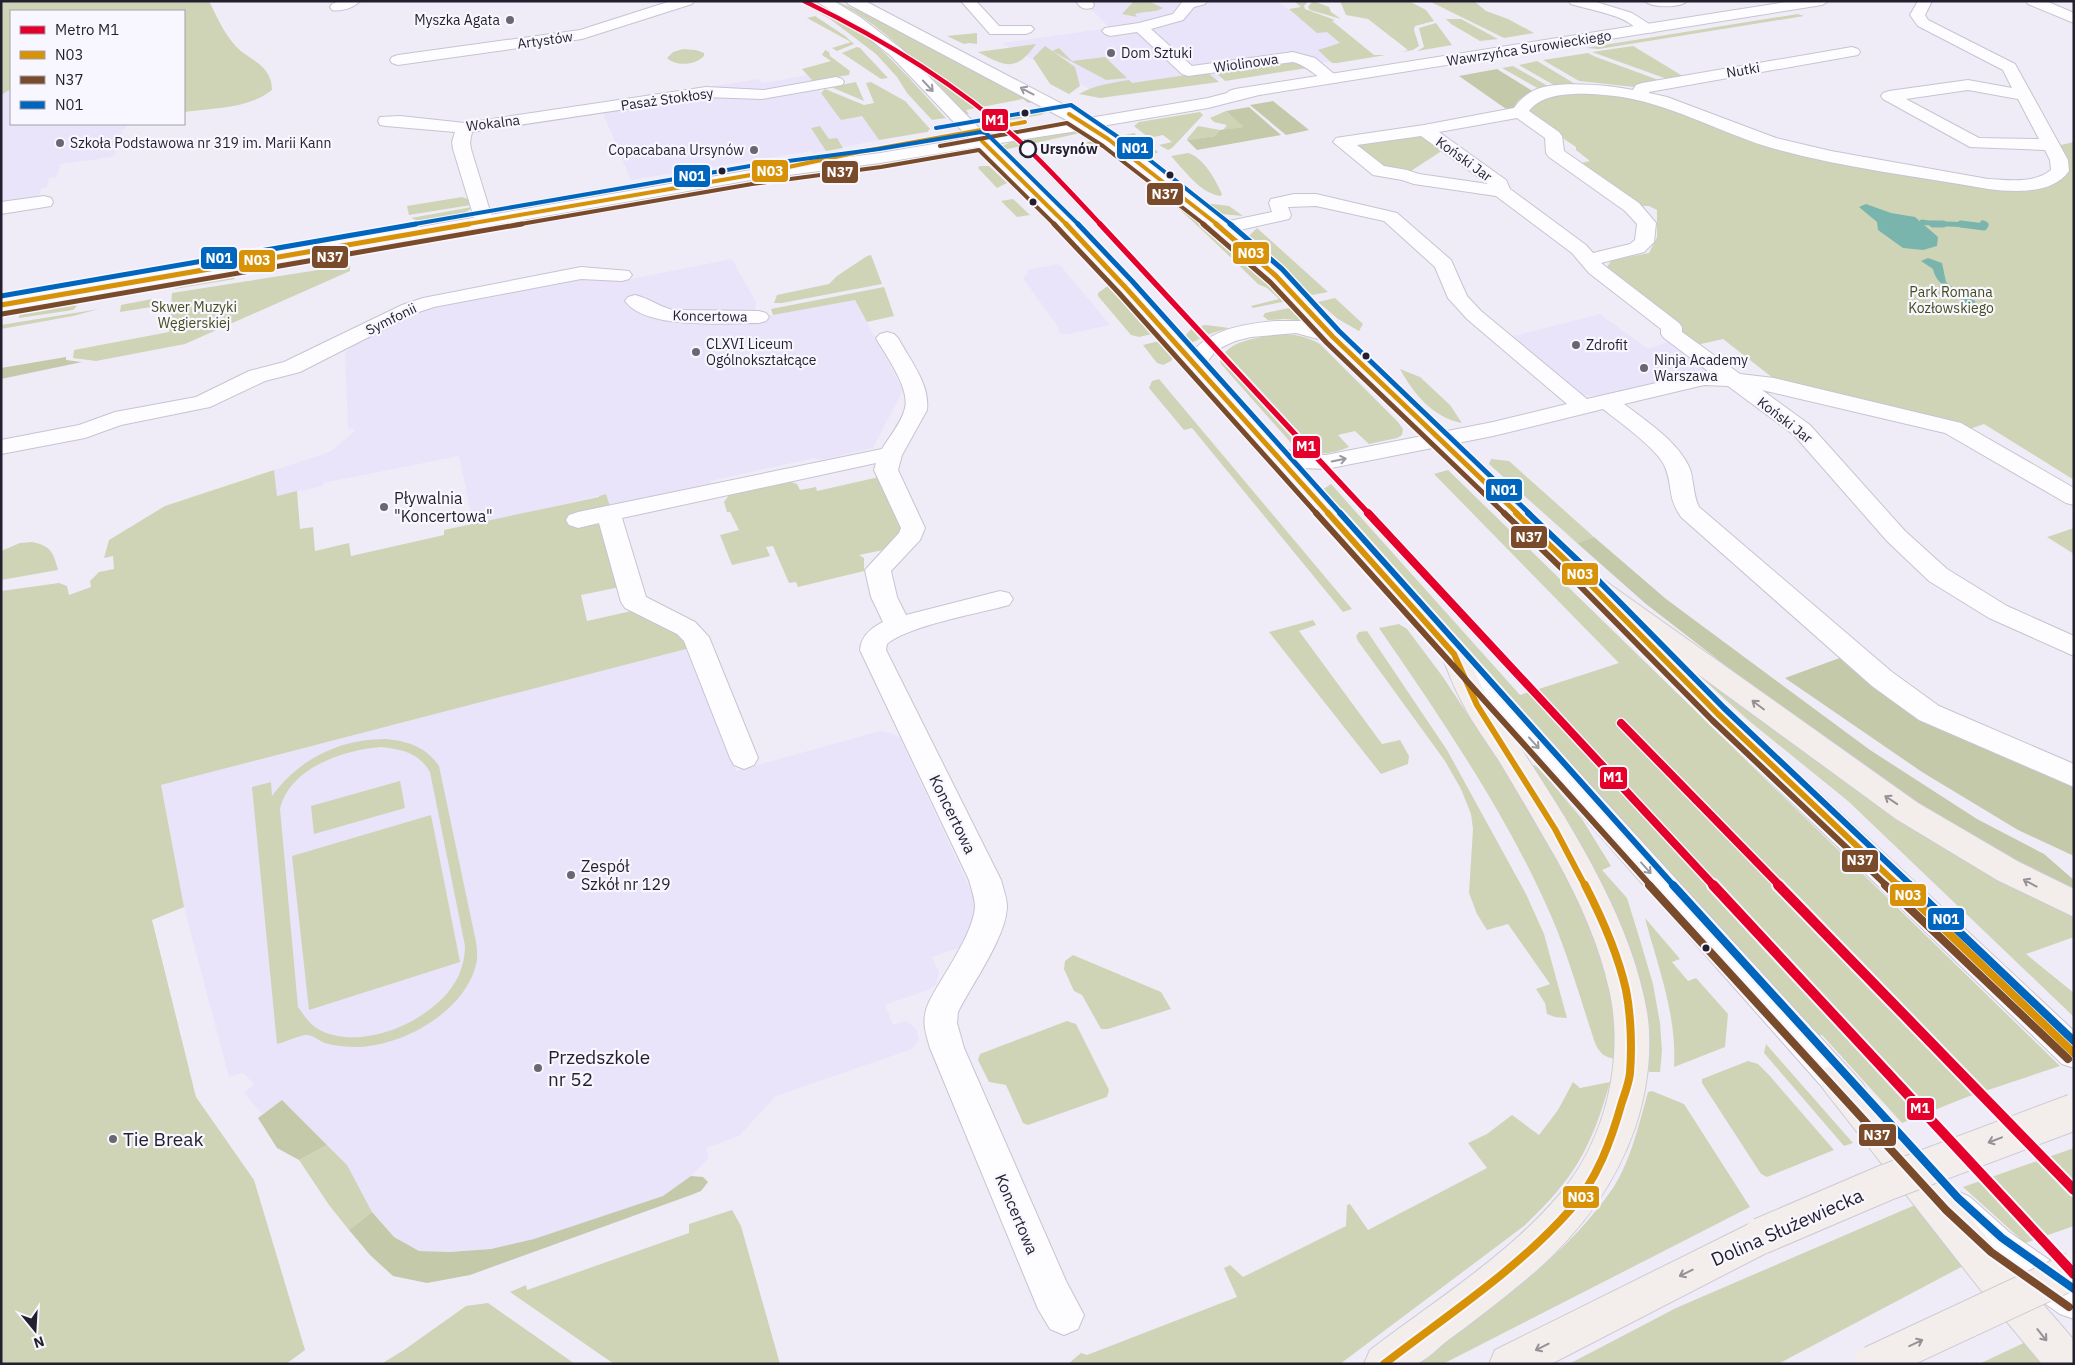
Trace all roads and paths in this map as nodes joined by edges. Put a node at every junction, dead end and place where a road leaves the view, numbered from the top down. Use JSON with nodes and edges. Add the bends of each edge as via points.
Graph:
{"nodes":[{"id":1,"x":353,"y":1,"type":"edge"},
{"id":2,"x":687,"y":1,"type":"edge"},
{"id":3,"x":823,"y":1,"type":"edge"},
{"id":4,"x":852,"y":1,"type":"edge"},
{"id":5,"x":968,"y":1,"type":"edge"},
{"id":6,"x":1200,"y":1,"type":"edge"},
{"id":7,"x":1612,"y":1,"type":"edge"},
{"id":8,"x":1652,"y":1,"type":"edge"},
{"id":9,"x":1680,"y":1,"type":"edge"},
{"id":10,"x":1822,"y":1,"type":"edge"},
{"id":11,"x":1925,"y":1,"type":"edge"},
{"id":12,"x":2033,"y":1,"type":"edge"},
{"id":13,"x":1581,"y":3,"type":"edge"},
{"id":14,"x":1809,"y":3,"type":"edge"},
{"id":15,"x":337,"y":6,"type":"dead end"},
{"id":16,"x":1163,"y":6,"type":"dead end"},
{"id":17,"x":1183,"y":9,"type":"junction"},
{"id":18,"x":2074,"y":19,"type":"edge"},
{"id":19,"x":1140,"y":27,"type":"junction"},
{"id":20,"x":1026,"y":29,"type":"dead end"},
{"id":21,"x":1650,"y":29,"type":"junction"},
{"id":22,"x":1110,"y":31,"type":"dead end"},
{"id":23,"x":1852,"y":52,"type":"dead end"},
{"id":24,"x":398,"y":60,"type":"dead end"},
{"id":25,"x":1332,"y":79,"type":"junction"},
{"id":26,"x":836,"y":82,"type":"dead end"},
{"id":27,"x":1253,"y":92,"type":"junction"},
{"id":28,"x":1640,"y":95,"type":"junction"},
{"id":29,"x":2024,"y":95,"type":"junction"},
{"id":30,"x":1520,"y":112,"type":"junction"},
{"id":31,"x":571,"y":113,"type":"joint"},
{"id":32,"x":1069,"y":114,"type":"junction"},
{"id":33,"x":386,"y":121,"type":"dead end"},
{"id":34,"x":1087,"y":124,"type":"junction"},
{"id":35,"x":464,"y":128,"type":"junction"},
{"id":36,"x":1424,"y":130,"type":"junction"},
{"id":37,"x":977,"y":136,"type":"junction"},
{"id":38,"x":2051,"y":145,"type":"junction"},
{"id":39,"x":1501,"y":191,"type":"junction"},
{"id":40,"x":44,"y":202,"type":"dead end"},
{"id":41,"x":1,"y":208,"type":"edge"},
{"id":42,"x":484,"y":221,"type":"junction"},
{"id":43,"x":1222,"y":228,"type":"junction"},
{"id":44,"x":1588,"y":260,"type":"junction"},
{"id":45,"x":622,"y":276,"type":"dead end"},
{"id":46,"x":634,"y":301,"type":"dead end"},
{"id":47,"x":1,"y":305,"type":"edge"},
{"id":48,"x":759,"y":317,"type":"dead end"},
{"id":49,"x":1334,"y":336,"type":"junction"},
{"id":50,"x":887,"y":338,"type":"dead end"},
{"id":51,"x":1194,"y":364,"type":"junction"},
{"id":52,"x":1729,"y":378,"type":"junction"},
{"id":53,"x":1607,"y":401,"type":"junction"},
{"id":54,"x":1582,"y":407,"type":"junction"},
{"id":55,"x":1439,"y":439,"type":"junction"},
{"id":56,"x":1,"y":447,"type":"edge"},
{"id":57,"x":1274,"y":453,"type":"junction"},
{"id":58,"x":888,"y":464,"type":"junction"},
{"id":59,"x":2074,"y":498,"type":"edge"},
{"id":60,"x":609,"y":514,"type":"junction"},
{"id":61,"x":578,"y":520,"type":"dead end"},
{"id":62,"x":1585,"y":579,"type":"junction"},
{"id":63,"x":1000,"y":599,"type":"dead end"},
{"id":64,"x":898,"y":626,"type":"junction"},
{"id":65,"x":2074,"y":647,"type":"edge"},
{"id":66,"x":1454,"y":654,"type":"junction"},
{"id":67,"x":744,"y":758,"type":"dead end"},
{"id":68,"x":2074,"y":776,"type":"edge"},
{"id":69,"x":2074,"y":904,"type":"edge"},
{"id":70,"x":2074,"y":1053,"type":"edge"},
{"id":71,"x":1836,"y":1079,"type":"junction"},
{"id":72,"x":2074,"y":1112,"type":"edge"},
{"id":73,"x":2074,"y":1270,"type":"edge"},
{"id":74,"x":2074,"y":1300,"type":"edge"},
{"id":75,"x":1064,"y":1316,"type":"dead end"},
{"id":76,"x":1384,"y":1364,"type":"edge"},
{"id":77,"x":1509,"y":1364,"type":"edge"},
{"id":78,"x":1872,"y":1364,"type":"edge"},
{"id":79,"x":2068,"y":1364,"type":"edge"}],
"edges":[{"from":1,"to":15,"type":"street"},
{"from":2,"to":24,"type":"street","name":"Artystów","via":[[582,34]]},
{"from":3,"to":37,"type":"street","one_way":true,"via":[[885,43]]},
{"from":32,"to":4,"type":"street","one_way":true},
{"from":5,"to":20,"type":"street","via":[[995,31]]},
{"from":6,"to":17,"type":"street","via":[[1189,3]]},
{"from":7,"to":13,"type":"street"},
{"from":8,"to":9,"type":"street"},
{"from":10,"to":14,"type":"street","name":"Wawrzyńca Surowieckiego"},
{"from":11,"to":29,"type":"street","via":[[1917,15],[1923,23],[2009,67]]},
{"from":12,"to":18,"type":"street"},
{"from":13,"to":21,"type":"street","via":[[1627,16]]},
{"from":14,"to":21,"type":"street","name":"Wawrzyńca Surowieckiego"},
{"from":16,"to":17,"type":"street"},
{"from":17,"to":19,"type":"street","via":[[1178,17]]},
{"from":19,"to":22,"type":"street"},
{"from":19,"to":25,"type":"street","name":"Wiolinowa","via":[[1188,71],[1293,57],[1309,61]]},
{"from":21,"to":25,"type":"street","name":"Wawrzyńca Surowieckiego"},
{"from":23,"to":28,"type":"street","name":"Nutki","via":[[1642,88]]},
{"from":25,"to":27,"type":"street","name":"Wawrzyńca Surowieckiego"},
{"from":26,"to":31,"type":"street","name":"Pasaż Stokłosy","via":[[766,93],[706,92]]},
{"from":27,"to":32,"type":"street","name":"Wawrzyńca Surowieckiego"},
{"from":27,"to":34,"type":"street","name":"Wawrzyńca Surowieckiego"},
{"from":28,"to":30,"type":"street","via":[[1593,89],[1550,91],[1533,97]]},
{"from":28,"to":38,"type":"street","via":[[1787,146],[1996,185],[2032,184],[2052,178],[2060,171],[2059,160]]},
{"from":29,"to":38,"type":"street"},
{"from":29,"to":38,"type":"street","via":[[1968,85],[1889,96],[1976,143]]},
{"from":30,"to":36,"type":"street"},
{"from":30,"to":44,"type":"street","via":[[1553,136],[1555,153],[1634,208],[1647,223],[1644,242],[1637,248]]},
{"from":31,"to":35,"type":"street","name":"Wokalna"},
{"from":32,"to":34,"type":"street"},
{"from":32,"to":37,"type":"street","name":"Wawrzyńca Surowieckiego"},
{"from":33,"to":35,"type":"street","name":"Wokalna"},
{"from":34,"to":37,"type":"street","name":"Wawrzyńca Surowieckiego"},
{"from":34,"to":43,"type":"street"},
{"from":35,"to":42,"type":"street","via":[[462,149]]},
{"from":36,"to":39,"type":"street","name":"Koński Jar","via":[[1500,184]]},
{"from":36,"to":39,"type":"street","name":"Koński Jar","via":[[1342,142],[1379,171]]},
{"from":37,"to":42,"type":"street","via":[[880,158],[751,175]]},
{"from":37,"to":51,"type":"street","via":[[1059,217]]},
{"from":39,"to":44,"type":"street","name":"Koński Jar"},
{"from":40,"to":41,"type":"street"},
{"from":42,"to":47,"type":"street"},
{"from":43,"to":49,"type":"street","via":[[1310,308]]},
{"from":43,"to":54,"type":"street","via":[[1282,215],[1278,203],[1305,199],[1390,217],[1444,264],[1458,298],[1474,315]]},
{"from":44,"to":52,"type":"street","name":"Koński Jar","via":[[1672,327],[1671,334]]},
{"from":45,"to":56,"type":"street","name":"Symfonii","via":[[581,273],[430,302],[409,309],[292,367],[257,376],[202,402]]},
{"from":46,"to":48,"type":"street","name":"Koncertowa","via":[[654,312],[673,316]]},
{"from":49,"to":51,"type":"street","via":[[1297,327],[1259,330],[1219,340],[1201,352]]},
{"from":49,"to":55,"type":"street"},
{"from":50,"to":58,"type":"street","via":[[917,396],[916,410]]},
{"from":51,"to":57,"type":"street"},
{"from":52,"to":53,"type":"street","via":[[1704,378]]},
{"from":52,"to":59,"type":"street","via":[[1774,385],[1953,428]]},
{"from":52,"to":65,"type":"street","name":"Koński Jar","via":[[1802,430],[1896,536],[1938,575],[1998,612]]},
{"from":53,"to":54,"type":"street"},
{"from":53,"to":68,"type":"street","via":[[1674,462],[1682,478],[1682,501],[1690,512],[1882,678],[1929,713]]},
{"from":54,"to":55,"type":"street"},
{"from":57,"to":55,"type":"street","one_way":true,"via":[[1301,461],[1326,462]]},
{"from":55,"to":62,"type":"street"},
{"from":57,"to":66,"type":"street"},
{"from":58,"to":60,"type":"street","via":[[877,456]]},
{"from":58,"to":64,"type":"street","via":[[913,528],[911,535],[878,570],[884,596]]},
{"from":60,"to":61,"type":"street"},
{"from":60,"to":67,"type":"street","via":[[634,602],[686,628],[696,637]]},
{"from":69,"to":62,"type":"main road","one_way":true,"via":[[2008,871],[1907,811]]},
{"from":62,"to":70,"type":"street","via":[[1718,714]]},
{"from":63,"to":64,"type":"street","name":"Koncertowa"},
{"from":64,"to":75,"type":"street","name":"Koncertowa","via":[[878,636],[873,650],[985,880],[991,906],[980,941],[941,1012],[940,1023],[947,1048],[992,1156]]},
{"from":66,"to":71,"type":"street","one_way":true},
{"from":66,"to":76,"type":"main road","via":[[1477,705],[1555,830],[1596,907],[1626,990],[1632,1056],[1626,1092],[1613,1135],[1589,1187],[1570,1211],[1517,1262]]},
{"from":71,"to":74,"type":"street","via":[[1952,1204],[1996,1245]]},
{"from":71,"to":79,"type":"main road","one_way":true},
{"from":72,"to":77,"type":"main road","name":"Dolina Służewiecka","one_way":true,"bridge":true,"via":[[1885,1183],[1761,1236]]},
{"from":78,"to":73,"type":"main road","one_way":true,"bridge":true}]}
